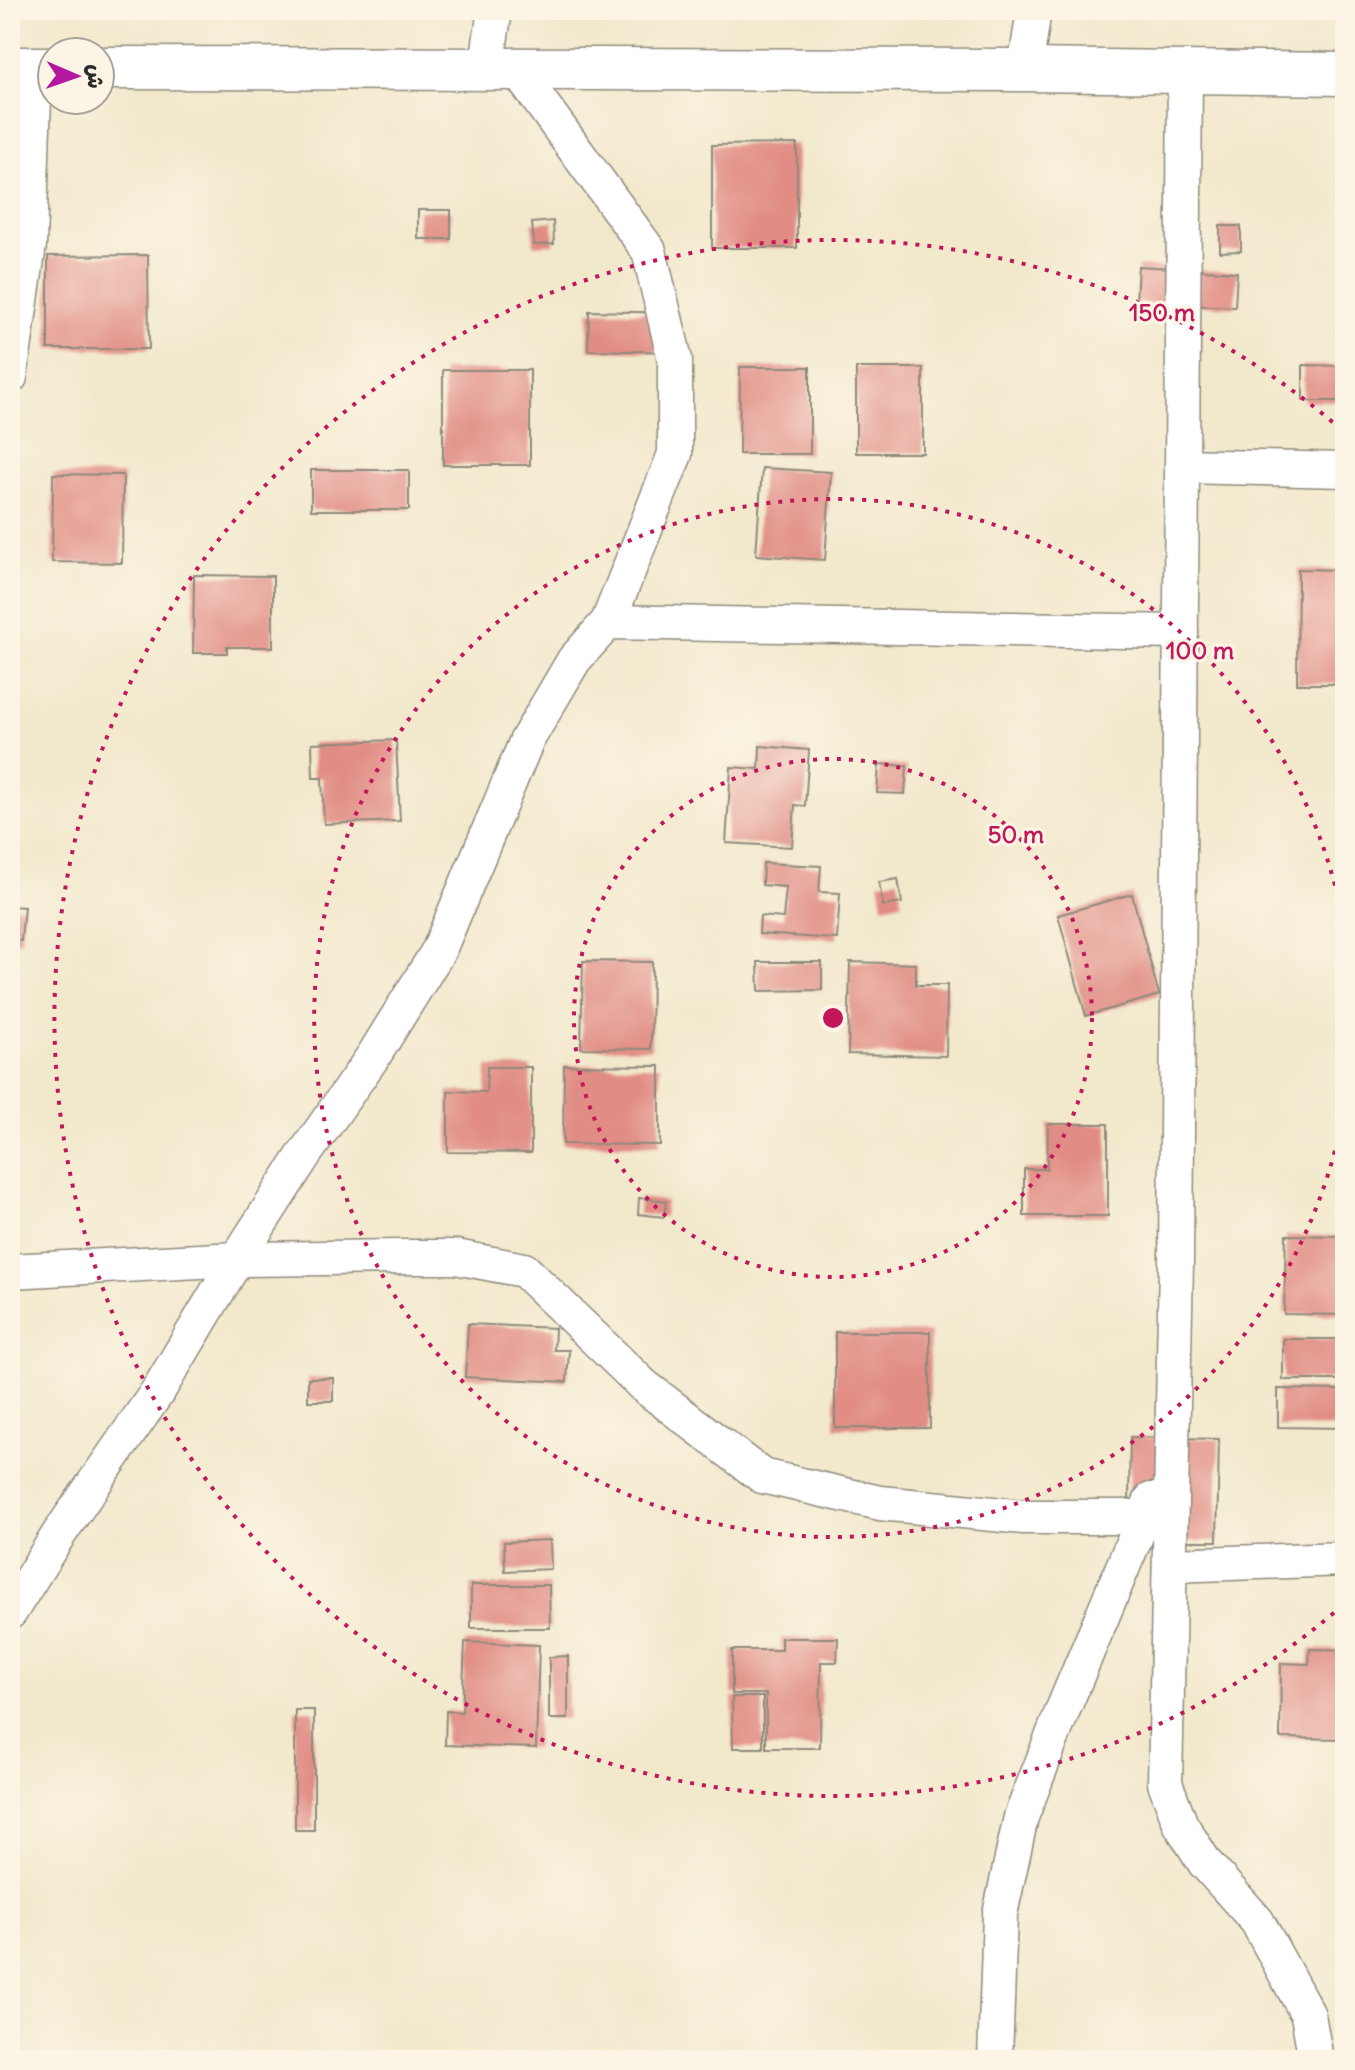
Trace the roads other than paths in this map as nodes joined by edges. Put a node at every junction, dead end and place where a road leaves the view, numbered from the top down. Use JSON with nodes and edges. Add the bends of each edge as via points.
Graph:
{"nodes":[{"id":1,"x":495,"y":10,"type":"edge"},
{"id":2,"x":1034,"y":10,"type":"edge"},
{"id":3,"x":32,"y":68,"type":"edge"},
{"id":4,"x":116,"y":68,"type":"edge"},
{"id":5,"x":502,"y":69,"type":"junction"},
{"id":6,"x":1025,"y":70,"type":"junction"},
{"id":7,"x":1185,"y":72,"type":"junction"},
{"id":8,"x":1345,"y":74,"type":"edge"},
{"id":9,"x":10,"y":377,"type":"edge"},
{"id":10,"x":1182,"y":466,"type":"junction"},
{"id":11,"x":1345,"y":470,"type":"edge"},
{"id":12,"x":608,"y":622,"type":"junction"},
{"id":13,"x":1181,"y":632,"type":"junction"},
{"id":14,"x":237,"y":1259,"type":"junction"},
{"id":15,"x":10,"y":1271,"type":"edge"},
{"id":16,"x":1172,"y":1451,"type":"junction"},
{"id":17,"x":1144,"y":1517,"type":"junction"},
{"id":18,"x":1345,"y":1559,"type":"edge"},
{"id":19,"x":1170,"y":1565,"type":"junction"},
{"id":20,"x":10,"y":1612,"type":"edge"},
{"id":21,"x":995,"y":2060,"type":"edge"},
{"id":22,"x":1316,"y":2060,"type":"edge"}],
"edges":[{"from":1,"to":5,"type":"street"},
{"from":2,"to":6,"type":"street"},
{"from":3,"to":9,"type":"street","via":[[29,245]]},
{"from":4,"to":5,"type":"street"},
{"from":5,"to":6,"type":"street"},
{"from":5,"to":12,"type":"street","via":[[649,251],[675,360],[675,454]]},
{"from":6,"to":7,"type":"street"},
{"from":7,"to":8,"type":"street"},
{"from":7,"to":10,"type":"street"},
{"from":10,"to":11,"type":"street"},
{"from":10,"to":13,"type":"street"},
{"from":12,"to":13,"type":"street"},
{"from":12,"to":14,"type":"street","via":[[574,660],[527,740],[439,950]]},
{"from":13,"to":16,"type":"street"},
{"from":14,"to":15,"type":"street"},
{"from":14,"to":17,"type":"street","via":[[456,1257],[524,1270],[644,1386],[762,1476],[880,1503],[1024,1517]]},
{"from":14,"to":20,"type":"street","via":[[158,1391]]},
{"from":16,"to":17,"type":"street"},
{"from":16,"to":19,"type":"street"},
{"from":17,"to":21,"type":"street","via":[[1021,1817],[1000,1914]]},
{"from":18,"to":19,"type":"street"},
{"from":19,"to":22,"type":"street","via":[[1165,1783],[1181,1825],[1205,1863],[1257,1921],[1308,2015]]}]}
